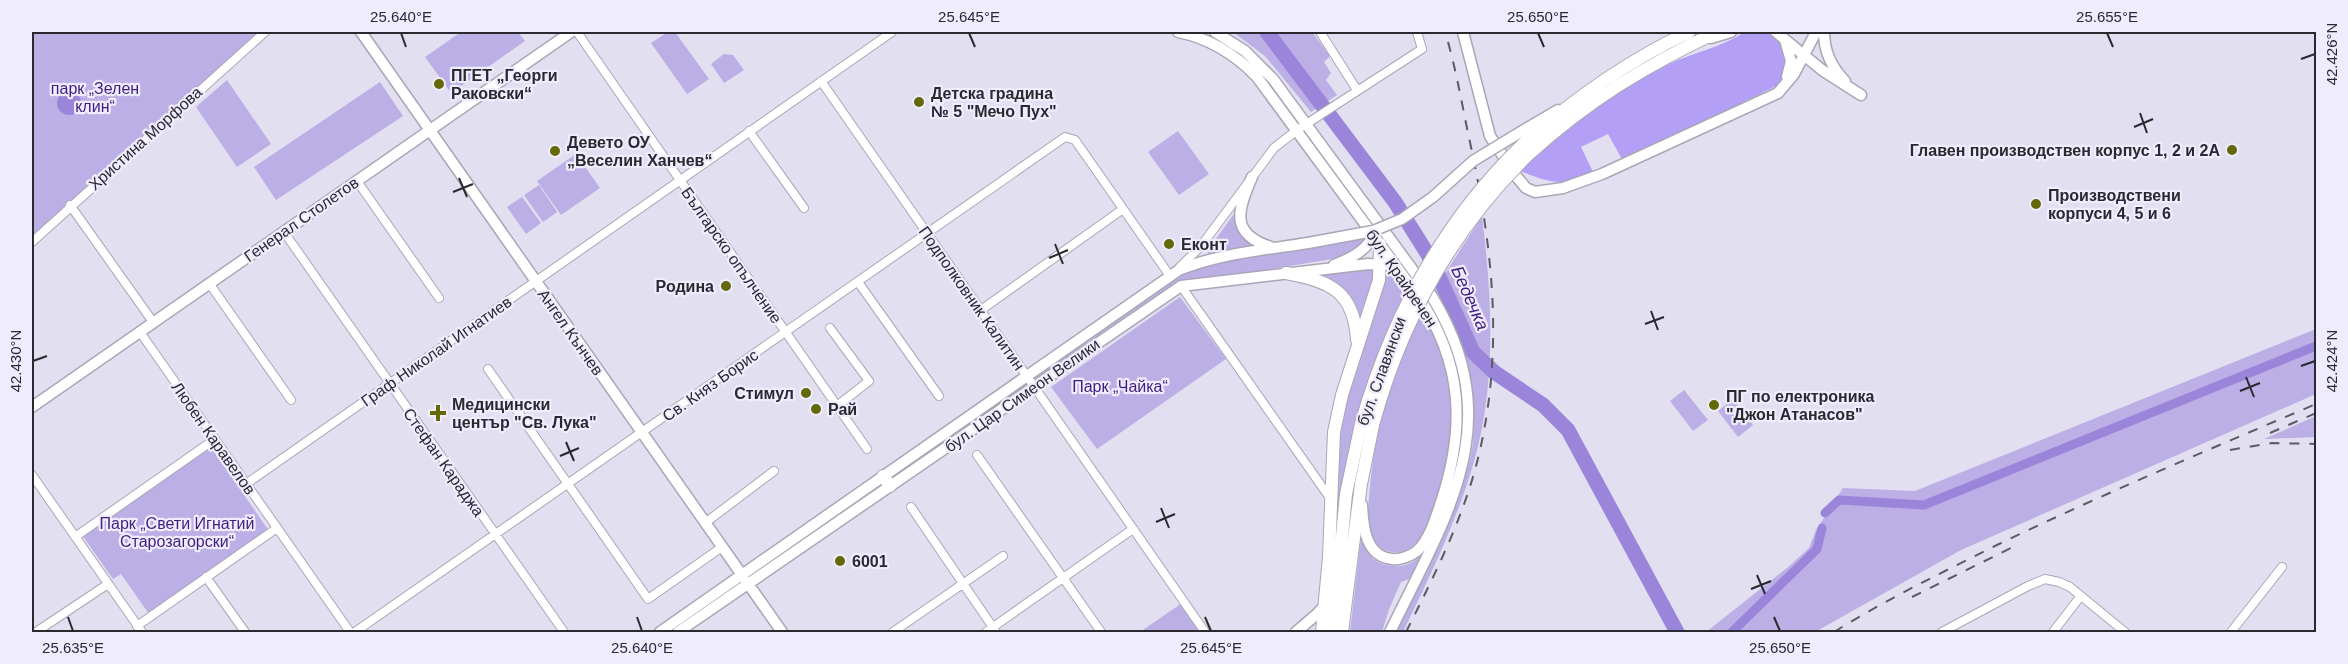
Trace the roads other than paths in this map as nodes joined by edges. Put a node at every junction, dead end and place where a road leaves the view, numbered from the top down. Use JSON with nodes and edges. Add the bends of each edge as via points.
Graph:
{"nodes":[{"id":1,"x":361,"y":32,"type":"edge"},
{"id":2,"x":571,"y":32,"type":"edge"},
{"id":3,"x":577,"y":32,"type":"edge"},
{"id":4,"x":892,"y":32,"type":"edge"},
{"id":5,"x":1178,"y":32,"type":"edge"},
{"id":6,"x":1215,"y":32,"type":"edge"},
{"id":7,"x":1320,"y":32,"type":"edge"},
{"id":8,"x":1417,"y":32,"type":"edge"},
{"id":9,"x":1463,"y":32,"type":"edge"},
{"id":10,"x":1718,"y":32,"type":"edge"},
{"id":11,"x":1731,"y":32,"type":"edge"},
{"id":12,"x":1816,"y":32,"type":"edge"},
{"id":13,"x":1824,"y":32,"type":"edge"},
{"id":14,"x":262,"y":33,"type":"edge"},
{"id":15,"x":1780,"y":34,"type":"edge"},
{"id":16,"x":1690,"y":35,"type":"edge"},
{"id":17,"x":1804,"y":56,"type":"junction"},
{"id":18,"x":821,"y":81,"type":"junction"},
{"id":19,"x":1357,"y":90,"type":"junction"},
{"id":20,"x":1766,"y":99,"type":"junction"},
{"id":21,"x":1307,"y":123,"type":"junction"},
{"id":22,"x":430,"y":130,"type":"junction"},
{"id":23,"x":1297,"y":130,"type":"junction"},
{"id":24,"x":749,"y":131,"type":"junction"},
{"id":25,"x":1521,"y":146,"type":"junction"},
{"id":26,"x":1252,"y":177,"type":"junction"},
{"id":27,"x":680,"y":180,"type":"junction"},
{"id":28,"x":357,"y":181,"type":"junction"},
{"id":29,"x":70,"y":205,"type":"junction"},
{"id":30,"x":804,"y":208,"type":"dead end"},
{"id":31,"x":1123,"y":209,"type":"junction"},
{"id":32,"x":1375,"y":217,"type":"junction"},
{"id":33,"x":284,"y":232,"type":"junction"},
{"id":34,"x":927,"y":234,"type":"junction"},
{"id":35,"x":1377,"y":239,"type":"junction"},
{"id":36,"x":32,"y":242,"type":"edge"},
{"id":37,"x":1275,"y":248,"type":"junction"},
{"id":38,"x":1381,"y":264,"type":"junction"},
{"id":39,"x":1319,"y":271,"type":"junction"},
{"id":40,"x":1286,"y":273,"type":"junction"},
{"id":41,"x":1172,"y":274,"type":"junction"},
{"id":42,"x":1402,"y":274,"type":"junction"},
{"id":43,"x":536,"y":281,"type":"junction"},
{"id":44,"x":858,"y":282,"type":"junction"},
{"id":45,"x":209,"y":283,"type":"junction"},
{"id":46,"x":1181,"y":286,"type":"junction"},
{"id":47,"x":439,"y":298,"type":"dead end"},
{"id":48,"x":981,"y":310,"type":"junction"},
{"id":49,"x":153,"y":322,"type":"junction"},
{"id":50,"x":830,"y":328,"type":"dead end"},
{"id":51,"x":140,"y":332,"type":"junction"},
{"id":52,"x":786,"y":332,"type":"junction"},
{"id":53,"x":1357,"y":344,"type":"junction"},
{"id":54,"x":488,"y":369,"type":"dead end"},
{"id":55,"x":1026,"y":376,"type":"junction"},
{"id":56,"x":390,"y":383,"type":"junction"},
{"id":57,"x":1034,"y":387,"type":"junction"},
{"id":58,"x":939,"y":396,"type":"dead end"},
{"id":59,"x":291,"y":400,"type":"dead end"},
{"id":60,"x":837,"y":406,"type":"junction"},
{"id":61,"x":32,"y":407,"type":"edge"},
{"id":62,"x":1367,"y":424,"type":"junction"},
{"id":63,"x":642,"y":433,"type":"junction"},
{"id":64,"x":215,"y":439,"type":"junction"},
{"id":65,"x":867,"y":449,"type":"dead end"},
{"id":66,"x":977,"y":455,"type":"dead end"},
{"id":67,"x":774,"y":471,"type":"dead end"},
{"id":68,"x":32,"y":475,"type":"edge"},
{"id":69,"x":887,"y":481,"type":"junction"},
{"id":70,"x":246,"y":484,"type":"junction"},
{"id":71,"x":568,"y":484,"type":"junction"},
{"id":72,"x":1361,"y":484,"type":"junction"},
{"id":73,"x":1330,"y":499,"type":"junction"},
{"id":74,"x":911,"y":507,"type":"dead end"},
{"id":75,"x":705,"y":523,"type":"junction"},
{"id":76,"x":277,"y":528,"type":"junction"},
{"id":77,"x":1133,"y":529,"type":"junction"},
{"id":78,"x":495,"y":535,"type":"junction"},
{"id":79,"x":75,"y":537,"type":"junction"},
{"id":80,"x":722,"y":546,"type":"junction"},
{"id":81,"x":1002,"y":556,"type":"dead end"},
{"id":82,"x":2282,"y":567,"type":"dead end"},
{"id":83,"x":207,"y":577,"type":"junction"},
{"id":84,"x":1063,"y":578,"type":"junction"},
{"id":85,"x":745,"y":580,"type":"junction"},
{"id":86,"x":962,"y":583,"type":"junction"},
{"id":87,"x":108,"y":584,"type":"junction"},
{"id":88,"x":2080,"y":597,"type":"junction"},
{"id":89,"x":1325,"y":605,"type":"junction"},
{"id":90,"x":32,"y":626,"type":"edge"},
{"id":91,"x":139,"y":629,"type":"edge"},
{"id":92,"x":991,"y":631,"type":"edge"},
{"id":93,"x":36,"y":633,"type":"edge"},
{"id":94,"x":245,"y":633,"type":"edge"},
{"id":95,"x":350,"y":633,"type":"edge"},
{"id":96,"x":355,"y":633,"type":"edge"},
{"id":97,"x":564,"y":633,"type":"edge"},
{"id":98,"x":660,"y":633,"type":"edge"},
{"id":99,"x":678,"y":633,"type":"edge"},
{"id":100,"x":782,"y":633,"type":"edge"},
{"id":101,"x":893,"y":633,"type":"edge"},
{"id":102,"x":1101,"y":633,"type":"edge"},
{"id":103,"x":1205,"y":633,"type":"edge"},
{"id":104,"x":1296,"y":633,"type":"edge"},
{"id":105,"x":1322,"y":633,"type":"edge"},
{"id":106,"x":1333,"y":633,"type":"edge"},
{"id":107,"x":1342,"y":633,"type":"edge"},
{"id":108,"x":1390,"y":633,"type":"edge"},
{"id":109,"x":1942,"y":633,"type":"edge"},
{"id":110,"x":2053,"y":633,"type":"edge"},
{"id":111,"x":2126,"y":633,"type":"edge"},
{"id":112,"x":2231,"y":633,"type":"edge"}],
"edges":[{"from":1,"to":22,"type":"main road","name":"Ангел Кънчев"},
{"from":2,"to":22,"type":"main road","name":"Генерал Столетов"},
{"from":3,"to":27,"type":"street","name":"Българско опълчение"},
{"from":4,"to":18,"type":"street","name":"Граф Николай Игнатиев"},
{"from":5,"to":23,"type":"main road","name":"бул. Крайречен","via":[[1206,40],[1240,62]]},
{"from":6,"to":21,"type":"main road","name":"бул. Крайречен","via":[[1255,59]]},
{"from":7,"to":19,"type":"street"},
{"from":8,"to":19,"type":"street","name":"бул. Цар Симеон Велики","via":[[1422,49]]},
{"from":9,"to":20,"type":"main road","via":[[1490,136],[1516,176],[1535,192],[1563,188],[1602,174]]},
{"from":10,"to":16,"type":"main road"},
{"from":11,"to":16,"type":"main road"},
{"from":12,"to":17,"type":"main road"},
{"from":13,"to":17,"type":"main road","via":[[1825,46],[1836,71],[1861,95]]},
{"from":14,"to":29,"type":"street","name":"Христина Морфова"},
{"from":15,"to":17,"type":"main road"},
{"from":15,"to":20,"type":"main road","via":[[1791,55],[1791,65],[1782,84]]},
{"from":16,"to":25,"type":"main road"},
{"from":16,"to":25,"type":"main road","via":[[1638,59],[1581,95]]},
{"from":17,"to":20,"type":"main road","via":[[1785,86]]},
{"from":18,"to":24,"type":"street","name":"Граф Николай Игнатиев"},
{"from":18,"to":34,"type":"street","name":"Подполковник Калитин"},
{"from":19,"to":21,"type":"street","name":"бул. Цар Симеон Велики"},
{"from":21,"to":23,"type":"street","name":"бул. Цар Симеон Велики"},
{"from":21,"to":32,"type":"main road","name":"бул. Крайречен"},
{"from":22,"to":28,"type":"main road","name":"Генерал Столетов"},
{"from":22,"to":43,"type":"main road","name":"Ангел Кънчев"},
{"from":23,"to":26,"type":"street","name":"бул. Цар Симеон Велики","via":[[1274,148]]},
{"from":23,"to":35,"type":"main road","name":"бул. Крайречен"},
{"from":24,"to":27,"type":"street","name":"Граф Николай Игнатиев"},
{"from":24,"to":30,"type":"street"},
{"from":25,"to":37,"type":"main road","name":"бул. Цар Симеон Велики","bridge":true,"via":[[1473,161],[1402,219],[1373,231]]},
{"from":25,"to":62,"type":"main road","name":"бул. Славянски","bridge":true,"via":[[1476,195],[1424,269],[1386,349]]},
{"from":26,"to":37,"type":"main road","via":[[1240,205],[1240,222],[1253,240]]},
{"from":26,"to":41,"type":"street","name":"бул. Цар Симеон Велики","via":[[1201,246]]},
{"from":27,"to":43,"type":"street","name":"Граф Николай Игнатиев"},
{"from":27,"to":52,"type":"street","name":"Българско опълчение"},
{"from":28,"to":33,"type":"main road","name":"Генерал Столетов"},
{"from":28,"to":47,"type":"street"},
{"from":29,"to":36,"type":"street","name":"Христина Морфова"},
{"from":29,"to":49,"type":"street"},
{"from":31,"to":34,"type":"street","name":"Св. Княз Борис","via":[[1075,140],[1065,137]]},
{"from":31,"to":41,"type":"street"},
{"from":31,"to":48,"type":"street"},
{"from":32,"to":35,"type":"main road"},
{"from":32,"to":108,"type":"main road","name":"бул. Крайречен","via":[[1440,309],[1460,360],[1468,408],[1466,453],[1455,490]]},
{"from":33,"to":45,"type":"main road","name":"Генерал Столетов"},
{"from":33,"to":56,"type":"street","name":"Стефан Караджа"},
{"from":34,"to":44,"type":"street","name":"Св. Княз Борис"},
{"from":34,"to":48,"type":"street","name":"Подполковник Калитин"},
{"from":35,"to":38,"type":"main road"},
{"from":35,"to":39,"type":"main road","via":[[1355,255]]},
{"from":35,"to":42,"type":"main road","name":"бул. Крайречен"},
{"from":37,"to":41,"type":"main road","name":"бул. Цар Симеон Велики","via":[[1205,260]]},
{"from":38,"to":39,"type":"main road","name":"бул. Цар Симеон Велики"},
{"from":38,"to":42,"type":"main road"},
{"from":38,"to":53,"type":"main road"},
{"from":39,"to":40,"type":"main road","name":"бул. Цар Симеон Велики"},
{"from":40,"to":46,"type":"main road","name":"бул. Цар Симеон Велики"},
{"from":40,"to":53,"type":"main road","via":[[1313,278],[1337,290],[1352,312]]},
{"from":41,"to":55,"type":"main road","name":"бул. Цар Симеон Велики"},
{"from":42,"to":72,"type":"main road","name":"бул. Крайречен","via":[[1427,309],[1445,349],[1458,422],[1449,477],[1426,540],[1417,551],[1396,560],[1385,559],[1370,546],[1363,525]]},
{"from":43,"to":56,"type":"street","name":"Граф Николай Игнатиев"},
{"from":43,"to":63,"type":"main road","name":"Ангел Кънчев"},
{"from":44,"to":52,"type":"street","name":"Св. Княз Борис"},
{"from":44,"to":58,"type":"street"},
{"from":45,"to":49,"type":"main road","name":"Генерал Столетов"},
{"from":45,"to":59,"type":"street"},
{"from":46,"to":57,"type":"main road","name":"бул. Цар Симеон Велики"},
{"from":46,"to":73,"type":"street"},
{"from":48,"to":55,"type":"street","name":"Подполковник Калитин"},
{"from":49,"to":51,"type":"main road","name":"Генерал Столетов"},
{"from":50,"to":60,"type":"street","via":[[868,381]]},
{"from":51,"to":61,"type":"main road","name":"Генерал Столетов"},
{"from":51,"to":64,"type":"street","name":"Любен Каравелов"},
{"from":52,"to":60,"type":"street","name":"Българско опълчение"},
{"from":52,"to":63,"type":"street","name":"Св. Княз Борис"},
{"from":53,"to":73,"type":"main road","via":[[1334,432]]},
{"from":54,"to":71,"type":"street"},
{"from":55,"to":57,"type":"street","name":"Подполковник Калитин"},
{"from":55,"to":69,"type":"main road","name":"бул. Цар Симеон Велики"},
{"from":56,"to":70,"type":"street","name":"Граф Николай Игнатиев"},
{"from":56,"to":78,"type":"street","name":"Стефан Караджа"},
{"from":57,"to":69,"type":"main road","name":"бул. Цар Симеон Велики"},
{"from":57,"to":77,"type":"street","name":"Подполковник Калитин"},
{"from":60,"to":65,"type":"street","name":"Българско опълчение"},
{"from":62,"to":72,"type":"main road","name":"бул. Славянски"},
{"from":62,"to":106,"type":"main road","name":"бул. Славянски","via":[[1346,494]]},
{"from":63,"to":71,"type":"street","name":"Св. Княз Борис"},
{"from":63,"to":75,"type":"main road","name":"Ангел Кънчев"},
{"from":64,"to":70,"type":"street","name":"Любен Каравелов"},
{"from":64,"to":79,"type":"street"},
{"from":66,"to":84,"type":"street"},
{"from":67,"to":75,"type":"street"},
{"from":68,"to":79,"type":"street"},
{"from":69,"to":85,"type":"main road","name":"бул. Цар Симеон Велики"},
{"from":70,"to":76,"type":"street","name":"Любен Каравелов"},
{"from":71,"to":78,"type":"street","name":"Св. Княз Борис"},
{"from":71,"to":80,"type":"street","via":[[648,599]]},
{"from":72,"to":107,"type":"main road","name":"бул. Славянски"},
{"from":73,"to":89,"type":"main road"},
{"from":74,"to":86,"type":"street"},
{"from":75,"to":80,"type":"main road","name":"Ангел Кънчев"},
{"from":76,"to":83,"type":"street"},
{"from":76,"to":95,"type":"street","name":"Любен Каравелов"},
{"from":77,"to":84,"type":"street"},
{"from":77,"to":103,"type":"street","name":"Подполковник Калитин"},
{"from":78,"to":96,"type":"street","name":"Св. Княз Борис"},
{"from":78,"to":97,"type":"street","name":"Стефан Караджа"},
{"from":79,"to":87,"type":"street"},
{"from":80,"to":85,"type":"main road","name":"Ангел Кънчев"},
{"from":81,"to":86,"type":"street"},
{"from":82,"to":112,"type":"street"},
{"from":83,"to":91,"type":"street"},
{"from":83,"to":94,"type":"street"},
{"from":84,"to":92,"type":"street"},
{"from":84,"to":102,"type":"street"},
{"from":85,"to":98,"type":"main road","name":"бул. Цар Симеон Велики"},
{"from":85,"to":99,"type":"main road","name":"бул. Цар Симеон Велики"},
{"from":85,"to":100,"type":"main road","name":"Ангел Кънчев"},
{"from":86,"to":92,"type":"street"},
{"from":86,"to":101,"type":"street"},
{"from":87,"to":91,"type":"street"},
{"from":87,"to":93,"type":"street"},
{"from":88,"to":109,"type":"street","via":[[2070,587],[2045,579]]},
{"from":88,"to":110,"type":"street"},
{"from":88,"to":111,"type":"street"},
{"from":89,"to":104,"type":"main road"},
{"from":89,"to":105,"type":"main road"},
{"from":90,"to":93,"type":"street"}]}
